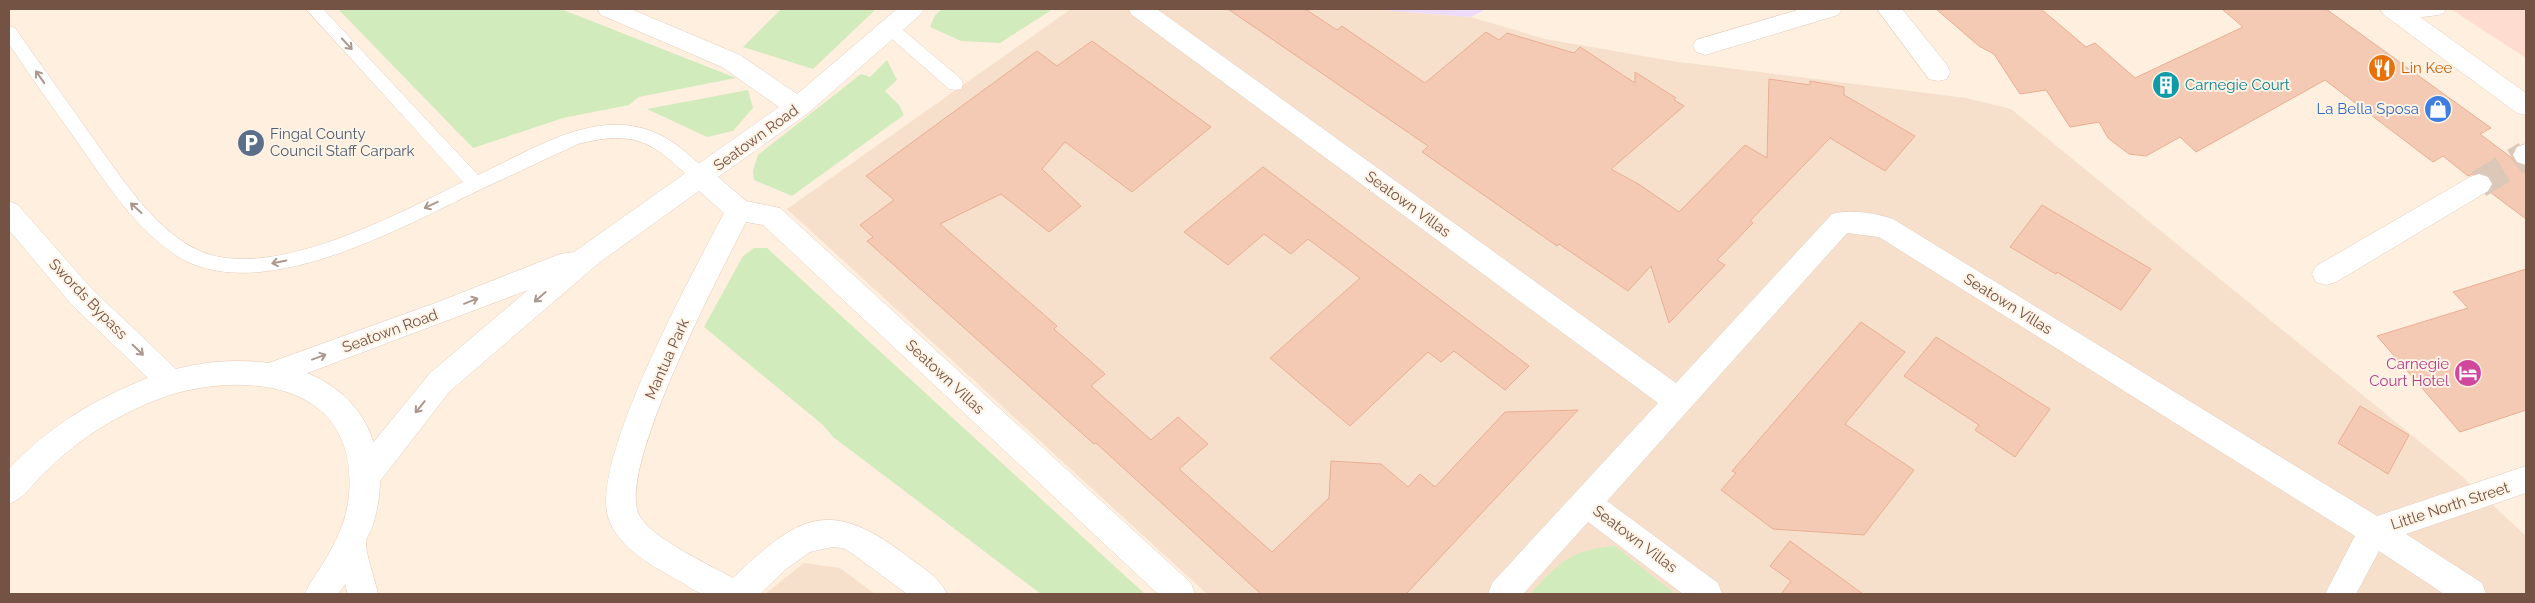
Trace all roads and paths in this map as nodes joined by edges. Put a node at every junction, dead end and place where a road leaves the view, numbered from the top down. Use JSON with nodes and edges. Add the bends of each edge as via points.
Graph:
{"nodes":[{"id":1,"x":314,"y":9,"type":"edge"},
{"id":2,"x":609,"y":9,"type":"edge"},
{"id":3,"x":912,"y":9,"type":"edge"},
{"id":4,"x":1140,"y":9,"type":"edge"},
{"id":5,"x":1830,"y":9,"type":"edge"},
{"id":6,"x":1889,"y":9,"type":"edge"},
{"id":7,"x":2438,"y":9,"type":"edge"},
{"id":8,"x":2396,"y":11,"type":"edge"},
{"id":9,"x":890,"y":28,"type":"junction"},
{"id":10,"x":9,"y":32,"type":"edge"},
{"id":11,"x":1705,"y":46,"type":"dead end"},
{"id":12,"x":1938,"y":72,"type":"dead end"},
{"id":13,"x":955,"y":84,"type":"dead end"},
{"id":14,"x":2525,"y":104,"type":"edge"},
{"id":15,"x":798,"y":107,"type":"junction"},
{"id":16,"x":701,"y":177,"type":"junction"},
{"id":17,"x":475,"y":184,"type":"junction"},
{"id":18,"x":2479,"y":184,"type":"tunnel mouth"},
{"id":19,"x":739,"y":210,"type":"junction"},
{"id":20,"x":9,"y":212,"type":"edge"},
{"id":21,"x":590,"y":254,"type":"junction"},
{"id":22,"x":2326,"y":274,"type":"dead end"},
{"id":23,"x":273,"y":374,"type":"junction"},
{"id":24,"x":172,"y":382,"type":"junction"},
{"id":25,"x":1677,"y":400,"type":"junction"},
{"id":26,"x":366,"y":475,"type":"junction"},
{"id":27,"x":2526,"y":480,"type":"edge"},
{"id":28,"x":9,"y":490,"type":"edge"},
{"id":29,"x":1587,"y":503,"type":"junction"},
{"id":30,"x":2374,"y":531,"type":"junction"},
{"id":31,"x":352,"y":543,"type":"junction"},
{"id":32,"x":320,"y":594,"type":"edge"},
{"id":33,"x":363,"y":594,"type":"edge"},
{"id":34,"x":733,"y":594,"type":"edge"},
{"id":35,"x":738,"y":594,"type":"edge"},
{"id":36,"x":931,"y":594,"type":"edge"},
{"id":37,"x":1180,"y":594,"type":"edge"},
{"id":38,"x":1503,"y":594,"type":"edge"},
{"id":39,"x":1707,"y":594,"type":"edge"},
{"id":40,"x":2340,"y":594,"type":"edge"},
{"id":41,"x":2471,"y":594,"type":"edge"}],
"edges":[{"from":1,"to":17,"type":"lane","one_way":true},
{"from":2,"to":15,"type":"street","via":[[731,62]]},
{"from":3,"to":9,"type":"street","name":"Seatown Road"},
{"from":4,"to":25,"type":"street","name":"Seatown Villas"},
{"from":5,"to":11,"type":"street"},
{"from":6,"to":12,"type":"street"},
{"from":7,"to":8,"type":"lane"},
{"from":8,"to":14,"type":"street"},
{"from":9,"to":13,"type":"lane"},
{"from":9,"to":15,"type":"street","name":"Seatown Road"},
{"from":17,"to":10,"type":"lane","one_way":true,"via":[[384,227],[306,256],[274,264],[219,264],[180,249],[127,200]]},
{"from":15,"to":16,"type":"street","name":"Seatown Road"},
{"from":16,"to":17,"type":"lane","via":[[667,146],[648,135],[615,129],[574,138]]},
{"from":16,"to":19,"type":"street"},
{"from":16,"to":21,"type":"street","name":"Seatown Road"},
{"from":18,"to":22,"type":"street"},
{"from":19,"to":34,"type":"street","name":"Mantua Park","via":[[684,318],[650,396],[622,474],[619,495],[624,516],[635,533],[651,547]]},
{"from":19,"to":37,"type":"street","name":"Seatown Villas","via":[[771,216]]},
{"from":20,"to":24,"type":"street","name":"Swords Bypass","one_way":true,"via":[[81,296]]},
{"from":23,"to":21,"type":"street","name":"Seatown Road","one_way":true},
{"from":21,"to":26,"type":"street","name":"Seatown Road","one_way":true,"via":[[440,382]]},
{"from":23,"to":24,"type":"street","via":[[231,372]]},
{"from":23,"to":26,"type":"street","via":[[320,391],[347,417],[360,444]]},
{"from":24,"to":28,"type":"street","via":[[124,400],[77,427],[28,466]]},
{"from":25,"to":29,"type":"street","name":"Seatown Villas"},
{"from":25,"to":30,"type":"street","name":"Seatown Villas","via":[[1841,222],[1884,226]]},
{"from":26,"to":31,"type":"street","via":[[363,508]]},
{"from":27,"to":30,"type":"street","name":"Little North Street"},
{"from":29,"to":38,"type":"street","name":"Seatown Villas"},
{"from":29,"to":39,"type":"street","name":"Seatown Villas"},
{"from":30,"to":40,"type":"street"},
{"from":30,"to":41,"type":"street","name":"Seatown Villas"},
{"from":31,"to":32,"type":"street","via":[[333,578]]},
{"from":31,"to":33,"type":"street"},
{"from":35,"to":36,"type":"street","via":[[778,556],[800,541],[825,533],[844,534],[863,544]]}]}
